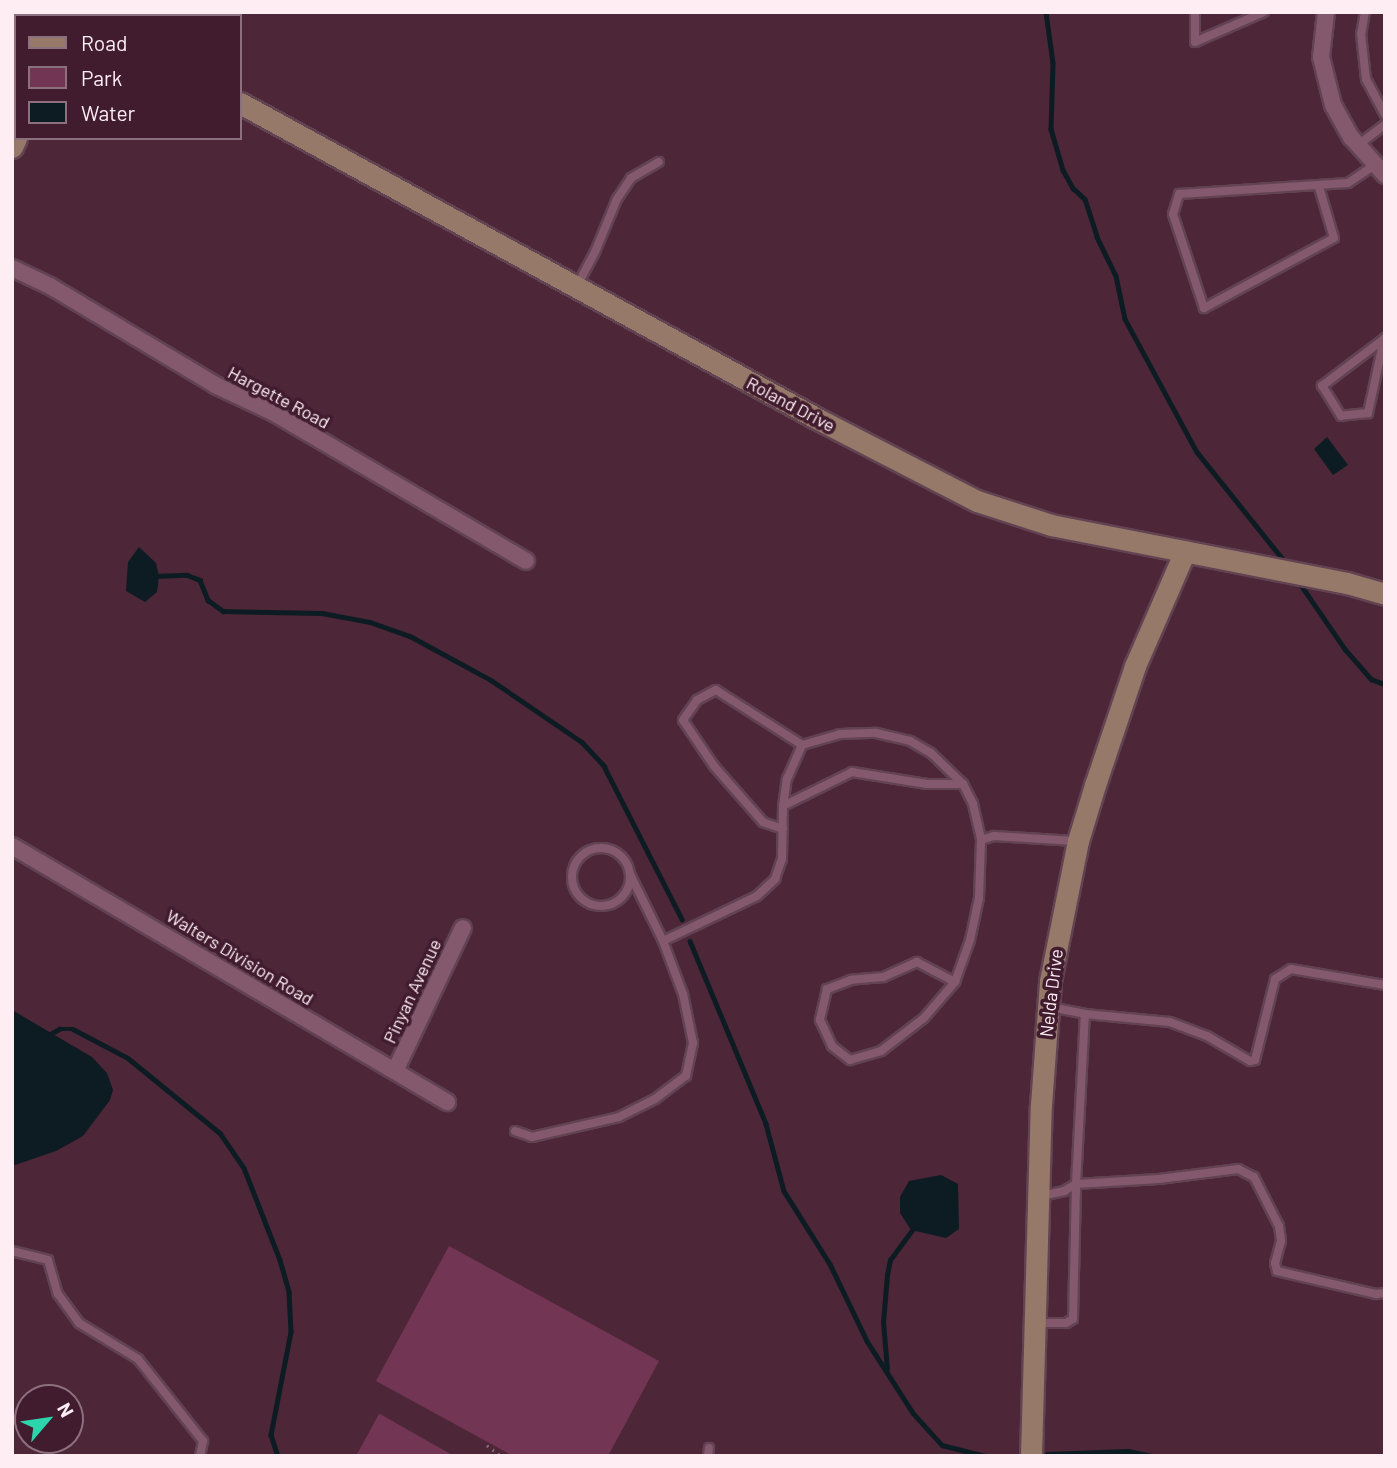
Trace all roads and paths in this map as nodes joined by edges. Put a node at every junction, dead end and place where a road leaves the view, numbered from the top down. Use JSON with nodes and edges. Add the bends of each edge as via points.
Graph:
{"nodes":[{"id":1,"x":1195,"y":12,"type":"edge"},
{"id":2,"x":1265,"y":12,"type":"edge"},
{"id":3,"x":1326,"y":12,"type":"edge"},
{"id":4,"x":1365,"y":12,"type":"edge"},
{"id":5,"x":242,"y":104,"type":"edge"},
{"id":6,"x":1385,"y":114,"type":"edge"},
{"id":7,"x":1385,"y":125,"type":"edge"},
{"id":8,"x":1358,"y":145,"type":"junction"},
{"id":9,"x":659,"y":162,"type":"dead end"},
{"id":10,"x":1380,"y":170,"type":"edge"},
{"id":11,"x":1319,"y":187,"type":"junction"},
{"id":12,"x":12,"y":268,"type":"edge"},
{"id":13,"x":576,"y":287,"type":"junction"},
{"id":14,"x":1384,"y":339,"type":"edge"},
{"id":15,"x":1185,"y":551,"type":"junction"},
{"id":16,"x":526,"y":561,"type":"dead end"},
{"id":17,"x":1385,"y":594,"type":"edge"},
{"id":18,"x":802,"y":745,"type":"junction"},
{"id":19,"x":963,"y":783,"type":"junction"},
{"id":20,"x":783,"y":806,"type":"junction"},
{"id":21,"x":783,"y":830,"type":"junction"},
{"id":22,"x":981,"y":840,"type":"junction"},
{"id":23,"x":1078,"y":841,"type":"junction"},
{"id":24,"x":12,"y":846,"type":"edge"},
{"id":25,"x":629,"y":873,"type":"junction"},
{"id":26,"x":463,"y":928,"type":"dead end"},
{"id":27,"x":663,"y":941,"type":"junction"},
{"id":28,"x":955,"y":982,"type":"junction"},
{"id":29,"x":1385,"y":985,"type":"edge"},
{"id":30,"x":1048,"y":1006,"type":"junction"},
{"id":31,"x":1085,"y":1014,"type":"junction"},
{"id":32,"x":395,"y":1071,"type":"junction"},
{"id":33,"x":447,"y":1102,"type":"dead end"},
{"id":34,"x":515,"y":1131,"type":"dead end"},
{"id":35,"x":1076,"y":1184,"type":"junction"},
{"id":36,"x":1037,"y":1197,"type":"junction"},
{"id":37,"x":12,"y":1251,"type":"edge"},
{"id":38,"x":1385,"y":1293,"type":"edge"},
{"id":39,"x":1034,"y":1323,"type":"junction"},
{"id":40,"x":486,"y":1445,"type":"dead end"},
{"id":41,"x":200,"y":1456,"type":"edge"},
{"id":42,"x":501,"y":1456,"type":"edge"},
{"id":43,"x":1031,"y":1456,"type":"edge"}],
"edges":[{"from":1,"to":2,"type":"lane","via":[[1195,42]]},
{"from":3,"to":8,"type":"street","via":[[1321,57],[1333,105]]},
{"from":4,"to":6,"type":"lane","via":[[1361,34],[1366,79]]},
{"from":5,"to":13,"type":"street","name":"Roland Drive"},
{"from":7,"to":8,"type":"lane"},
{"from":8,"to":10,"type":"street"},
{"from":9,"to":13,"type":"lane","via":[[631,178]]},
{"from":10,"to":11,"type":"lane","via":[[1348,183]]},
{"from":11,"to":11,"type":"lane","via":[[1179,194],[1173,214],[1204,308],[1334,238]]},
{"from":12,"to":16,"type":"street","name":"Hargette Road","via":[[217,386],[274,412]]},
{"from":13,"to":15,"type":"street","name":"Roland Drive","via":[[977,501],[1051,525]]},
{"from":14,"to":14,"type":"lane","via":[[1322,386],[1341,416],[1368,413]]},
{"from":15,"to":17,"type":"street","name":"Roland Drive"},
{"from":15,"to":23,"type":"street","name":"Nelda Drive","via":[[1135,666]]},
{"from":18,"to":19,"type":"lane","via":[[840,734],[876,733],[909,740],[931,753]]},
{"from":18,"to":20,"type":"lane","via":[[787,779]]},
{"from":18,"to":21,"type":"lane","via":[[716,691],[697,700],[683,720],[714,766],[762,822]]},
{"from":19,"to":20,"type":"lane","via":[[927,784],[852,772]]},
{"from":19,"to":22,"type":"lane"},
{"from":20,"to":21,"type":"lane"},
{"from":21,"to":27,"type":"lane","via":[[782,859],[775,879],[766,888]]},
{"from":22,"to":23,"type":"lane","via":[[994,836]]},
{"from":22,"to":28,"type":"lane","via":[[979,898]]},
{"from":23,"to":30,"type":"street","name":"Nelda Drive"},
{"from":24,"to":32,"type":"street","name":"Walters Division Road"},
{"from":25,"to":25,"type":"lane","via":[[614,851],[596,848],[574,863],[572,881],[581,899],[610,905],[625,892]]},
{"from":25,"to":27,"type":"lane"},
{"from":26,"to":32,"type":"street","name":"Pinyan Avenue"},
{"from":27,"to":34,"type":"lane","via":[[683,994],[694,1043],[686,1076],[619,1117],[532,1137]]},
{"from":28,"to":28,"type":"lane","via":[[923,1018],[881,1051],[850,1060],[832,1046],[820,1020],[827,989],[851,980],[883,977],[917,962]]},
{"from":29,"to":31,"type":"lane","via":[[1291,969],[1275,979],[1255,1060],[1250,1061],[1170,1021]]},
{"from":30,"to":31,"type":"lane"},
{"from":30,"to":36,"type":"street","name":"Nelda Drive"},
{"from":31,"to":35,"type":"lane"},
{"from":32,"to":33,"type":"street","name":"Walters Division Road"},
{"from":35,"to":36,"type":"lane"},
{"from":35,"to":38,"type":"lane","via":[[1238,1169],[1254,1177],[1279,1226],[1277,1271]]},
{"from":35,"to":39,"type":"lane","via":[[1073,1319],[1066,1324]]},
{"from":36,"to":39,"type":"street","name":"Nelda Drive"},
{"from":37,"to":41,"type":"lane","via":[[48,1260],[58,1294],[79,1323],[138,1359],[202,1441]]},
{"from":39,"to":43,"type":"street","name":"Nelda Drive"},
{"from":40,"to":42,"type":"path"}]}
